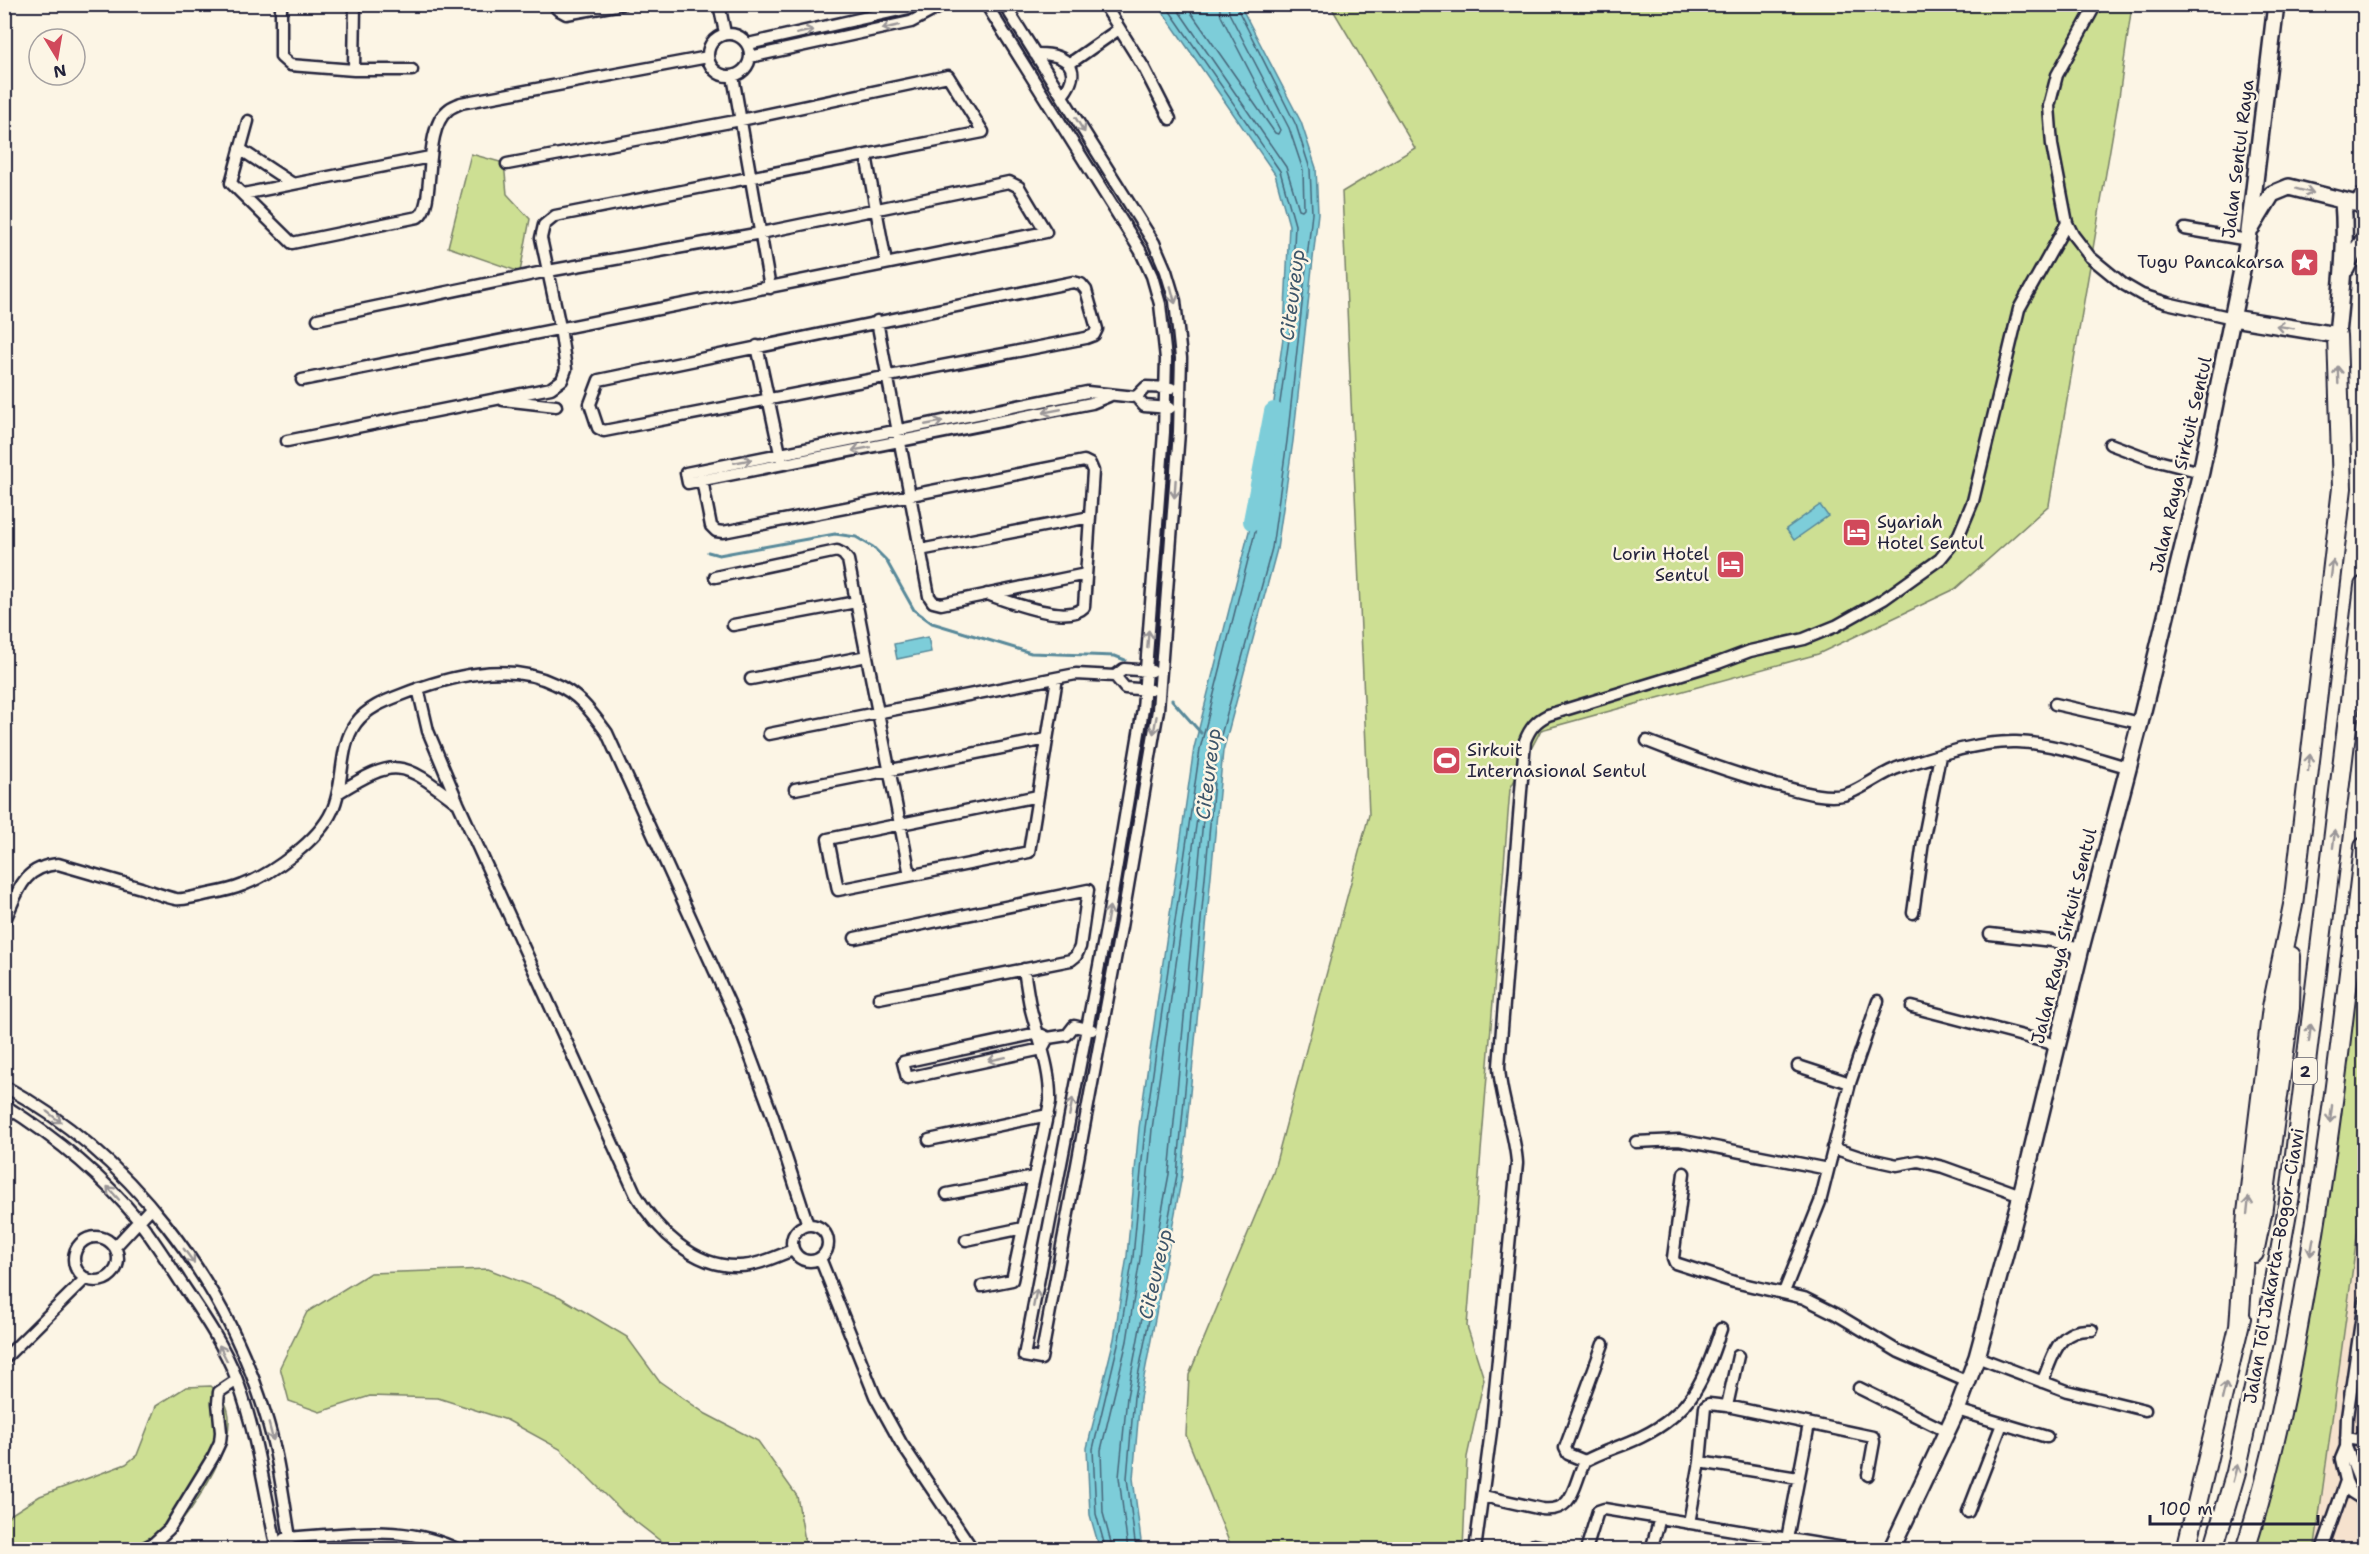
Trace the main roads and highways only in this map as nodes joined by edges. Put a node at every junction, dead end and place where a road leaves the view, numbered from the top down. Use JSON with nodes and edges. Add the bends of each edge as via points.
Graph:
{"nodes":[{"id":1,"x":2276,"y":4,"type":"edge"},
{"id":2,"x":2343,"y":201,"type":"junction"},
{"id":3,"x":2364,"y":203,"type":"edge"},
{"id":4,"x":2249,"y":236,"type":"junction"},
{"id":5,"x":2364,"y":240,"type":"edge"},
{"id":6,"x":2343,"y":274,"type":"junction"},
{"id":7,"x":2233,"y":318,"type":"junction"},
{"id":8,"x":2337,"y":335,"type":"junction"},
{"id":9,"x":2364,"y":586,"type":"edge"},
{"id":10,"x":2364,"y":847,"type":"edge"},
{"id":11,"x":2364,"y":880,"type":"edge"},
{"id":12,"x":2358,"y":901,"type":"junction"},
{"id":13,"x":1891,"y":1550,"type":"edge"},
{"id":14,"x":2186,"y":1550,"type":"edge"},
{"id":15,"x":2213,"y":1550,"type":"edge"},
{"id":16,"x":2246,"y":1550,"type":"edge"}],
"edges":[{"from":1,"to":4,"type":"main road","name":"Jalan Sentul Raya"},
{"from":2,"to":3,"type":"main road"},
{"from":4,"to":2,"type":"main road","one_way":true,"via":[[2272,194],[2289,187]]},
{"from":2,"to":6,"type":"main road"},
{"from":4,"to":7,"type":"main road","name":"Jalan Sentul Raya"},
{"from":5,"to":6,"type":"main road"},
{"from":6,"to":8,"type":"main road"},
{"from":8,"to":7,"type":"main road","one_way":true},
{"from":7,"to":13,"type":"main road","name":"Jalan Raya Sirkuit Sentul","via":[[2201,472],[2140,723],[1977,1357],[1957,1410]]},
{"from":14,"to":8,"type":"highway","one_way":true,"via":[[2239,1328],[2247,1213],[2272,1007],[2293,905],[2342,488]]},
{"from":15,"to":9,"type":"highway","name":"Jalan Tol Jakarta–Bogor–Ciawi","number":"2","one_way":true,"via":[[2236,1472],[2290,1196]]},
{"from":10,"to":12,"type":"highway","name":"Jalan Tol Jakarta–Bogor–Ciawi","number":"2"},
{"from":11,"to":12,"type":"highway"},
{"from":12,"to":16,"type":"highway","name":"Jalan Tol Jakarta–Bogor–Ciawi","number":"2","one_way":true,"via":[[2318,1212],[2296,1342],[2265,1488]]}]}
